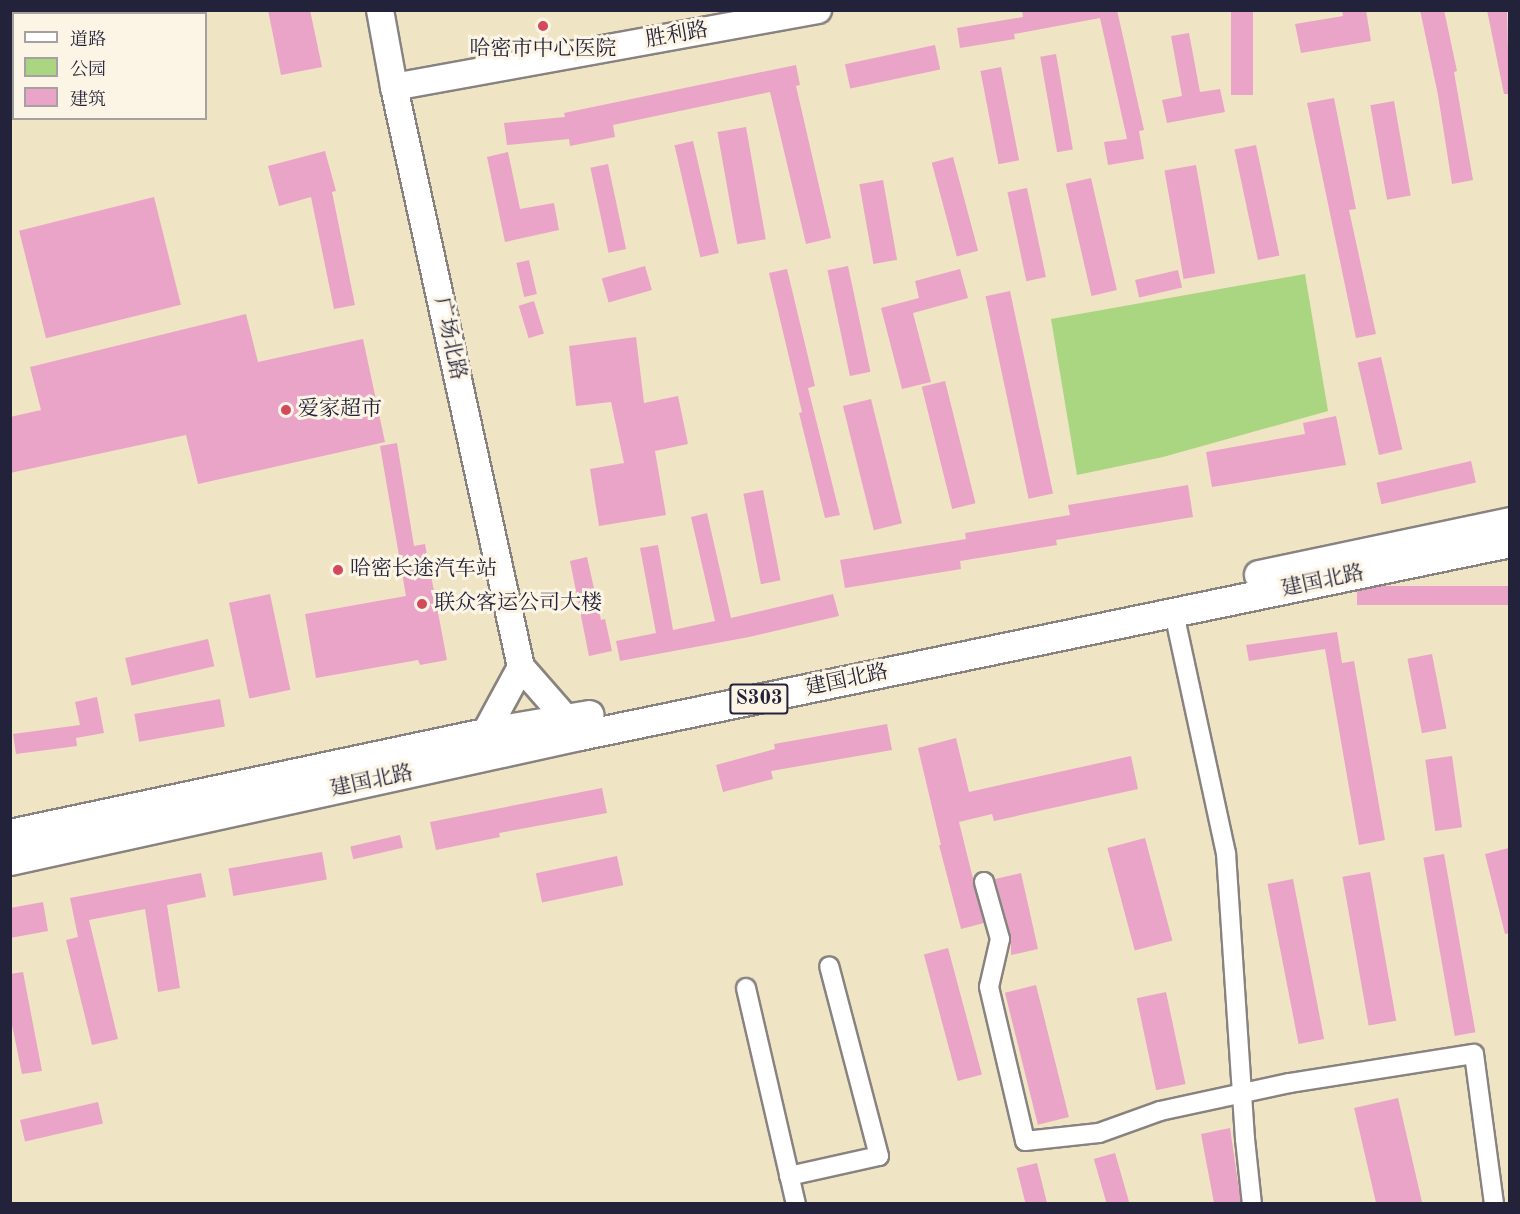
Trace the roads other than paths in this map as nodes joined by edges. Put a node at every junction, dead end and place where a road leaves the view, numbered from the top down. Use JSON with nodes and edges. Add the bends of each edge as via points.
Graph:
{"nodes":[{"id":1,"x":380,"y":10,"type":"edge"},
{"id":2,"x":818,"y":10,"type":"edge"},
{"id":3,"x":394,"y":87,"type":"junction"},
{"id":4,"x":1509,"y":522,"type":"edge"},
{"id":5,"x":1509,"y":543,"type":"edge"},
{"id":6,"x":1174,"y":613,"type":"junction"},
{"id":7,"x":521,"y":667,"type":"junction"},
{"id":8,"x":575,"y":728,"type":"junction"},
{"id":9,"x":484,"y":733,"type":"junction"},
{"id":10,"x":470,"y":761,"type":"junction"},
{"id":11,"x":10,"y":834,"type":"edge"},
{"id":12,"x":10,"y":861,"type":"edge"},
{"id":13,"x":984,"y":882,"type":"dead end"},
{"id":14,"x":829,"y":966,"type":"dead end"},
{"id":15,"x":746,"y":988,"type":"dead end"},
{"id":16,"x":1243,"y":1093,"type":"junction"},
{"id":17,"x":789,"y":1176,"type":"junction"},
{"id":18,"x":796,"y":1203,"type":"edge"},
{"id":19,"x":1252,"y":1203,"type":"edge"},
{"id":20,"x":1494,"y":1203,"type":"edge"}],
"edges":[{"from":1,"to":3,"type":"main road","name":"广场北路"},
{"from":2,"to":3,"type":"main road","name":"胜利路"},
{"from":3,"to":7,"type":"main road","name":"广场北路"},
{"from":4,"to":8,"type":"main road","name":"建国北路"},
{"from":5,"to":6,"type":"main road","name":"建国北路","number":"S303"},
{"from":6,"to":8,"type":"main road","name":"建国北路","number":"S303"},
{"from":6,"to":16,"type":"street","via":[[1226,854]]},
{"from":7,"to":8,"type":"main road"},
{"from":7,"to":9,"type":"main road"},
{"from":8,"to":9,"type":"main road","name":"建国北路"},
{"from":8,"to":10,"type":"main road","name":"建国北路","number":"S303"},
{"from":9,"to":10,"type":"main road"},
{"from":9,"to":11,"type":"main road","name":"建国北路"},
{"from":10,"to":12,"type":"main road","name":"建国北路","number":"S303"},
{"from":13,"to":16,"type":"street","via":[[1000,939],[988,987],[1025,1142],[1099,1133],[1160,1111]]},
{"from":14,"to":17,"type":"street","via":[[879,1156]]},
{"from":15,"to":17,"type":"street"},
{"from":16,"to":19,"type":"street"},
{"from":16,"to":20,"type":"street","via":[[1474,1053]]},
{"from":17,"to":18,"type":"street"}]}
